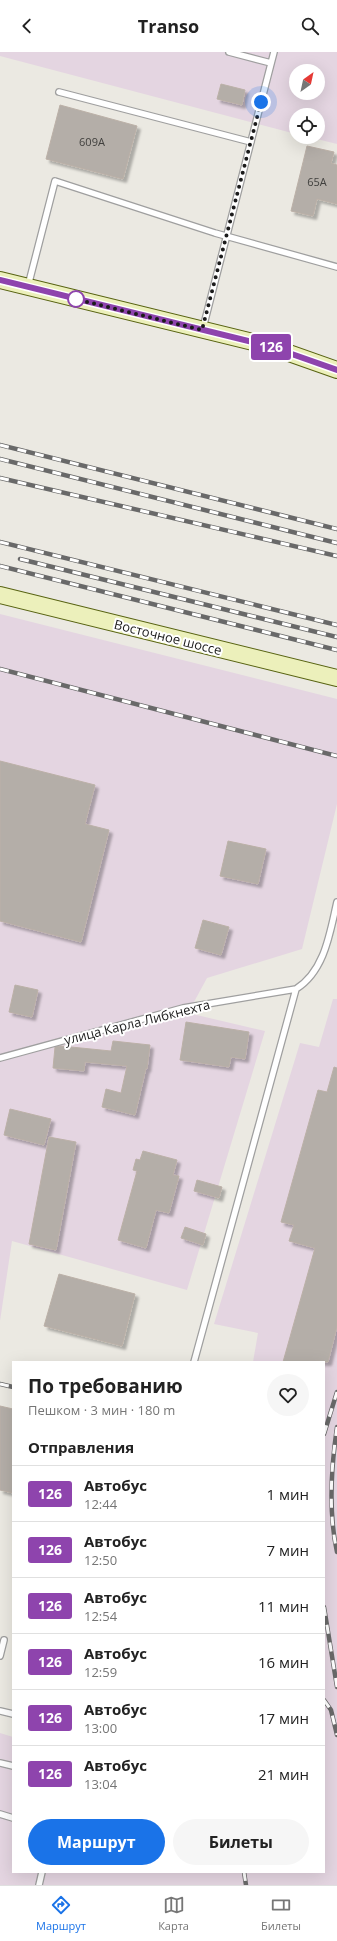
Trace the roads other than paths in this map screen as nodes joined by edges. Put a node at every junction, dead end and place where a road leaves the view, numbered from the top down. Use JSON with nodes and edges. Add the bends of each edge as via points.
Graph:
{"nodes":[{"id":1,"x":229,"y":52,"type":"edge"},
{"id":2,"x":274,"y":52,"type":"edge"},
{"id":3,"x":271,"y":63,"type":"junction"},
{"id":4,"x":59,"y":92,"type":"dead end"},
{"id":5,"x":251,"y":142,"type":"junction"},
{"id":6,"x":226,"y":236,"type":"junction"},
{"id":7,"x":337,"y":267,"type":"edge"},
{"id":8,"x":0,"y":280,"type":"edge"},
{"id":9,"x":28,"y":287,"type":"junction"},
{"id":10,"x":202,"y":330,"type":"junction"},
{"id":11,"x":337,"y":370,"type":"edge"},
{"id":12,"x":0,"y":595,"type":"edge"},
{"id":13,"x":337,"y":678,"type":"edge"},
{"id":14,"x":337,"y":902,"type":"edge"},
{"id":15,"x":296,"y":989,"type":"junction"},
{"id":16,"x":0,"y":1058,"type":"edge"},
{"id":17,"x":194,"y":1361,"type":"edge"},
{"id":18,"x":4,"y":1640,"type":"dead end"},
{"id":19,"x":0,"y":1656,"type":"edge"},
{"id":20,"x":0,"y":1711,"type":"edge"},
{"id":21,"x":12,"y":1714,"type":"edge"},
{"id":22,"x":0,"y":1762,"type":"edge"},
{"id":23,"x":12,"y":1766,"type":"edge"},
{"id":24,"x":0,"y":1814,"type":"edge"},
{"id":25,"x":12,"y":1818,"type":"edge"},
{"id":26,"x":42,"y":1873,"type":"edge"},
{"id":27,"x":39,"y":1885,"type":"edge"}],
"edges":[{"from":1,"to":3,"type":"lane"},
{"from":2,"to":3,"type":"lane"},
{"from":3,"to":5,"type":"lane"},
{"from":4,"to":5,"type":"lane"},
{"from":5,"to":6,"type":"lane"},
{"from":6,"to":7,"type":"lane"},
{"from":6,"to":9,"type":"lane","via":[[55,181]]},
{"from":6,"to":10,"type":"lane"},
{"from":8,"to":9,"type":"main road"},
{"from":9,"to":10,"type":"main road"},
{"from":10,"to":11,"type":"main road","via":[[269,346]]},
{"from":12,"to":13,"type":"main road","name":"Восточное шоссе"},
{"from":14,"to":15,"type":"lane","via":[[319,963],[305,984]]},
{"from":15,"to":16,"type":"lane","name":"улица Карла Либкнехта","via":[[183,1008]]},
{"from":15,"to":17,"type":"lane"},
{"from":18,"to":19,"type":"lane"},
{"from":20,"to":21,"type":"lane"},
{"from":22,"to":23,"type":"lane"},
{"from":24,"to":25,"type":"lane"},
{"from":26,"to":27,"type":"lane"}]}
